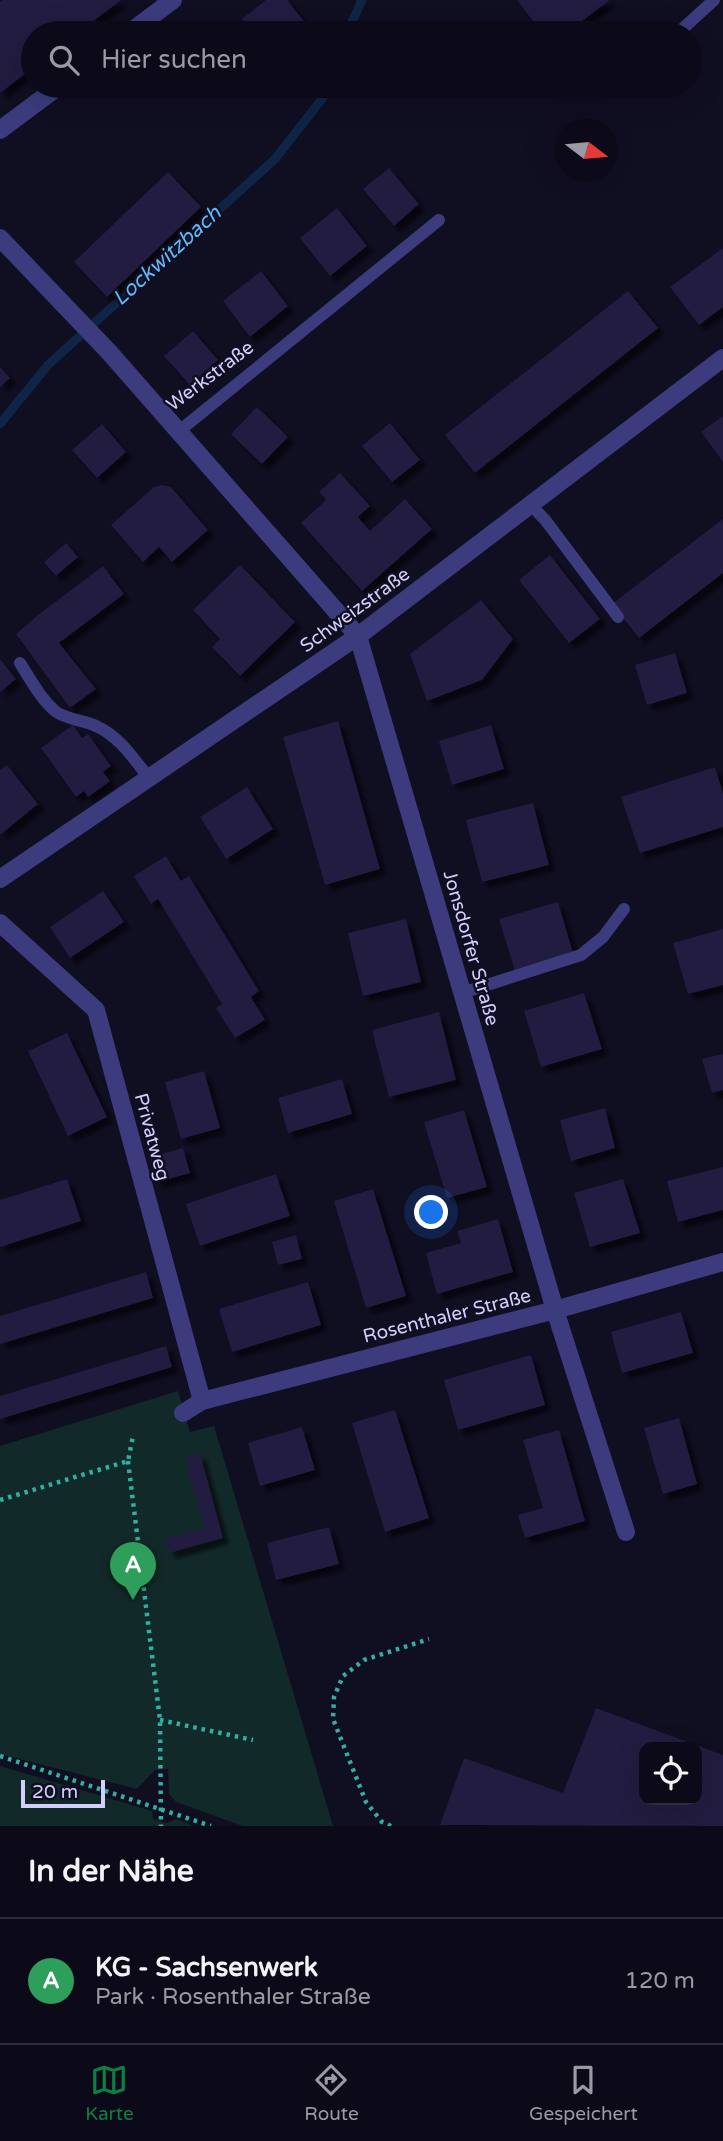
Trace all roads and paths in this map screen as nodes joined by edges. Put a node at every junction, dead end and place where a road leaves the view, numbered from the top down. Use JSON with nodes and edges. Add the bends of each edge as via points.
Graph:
{"nodes":[{"id":1,"x":173,"y":0,"type":"edge"},
{"id":2,"x":714,"y":0,"type":"edge"},
{"id":3,"x":145,"y":21,"type":"edge"},
{"id":4,"x":691,"y":21,"type":"edge"},
{"id":5,"x":43,"y":98,"type":"edge"},
{"id":6,"x":0,"y":130,"type":"edge"},
{"id":7,"x":439,"y":220,"type":"dead end"},
{"id":8,"x":0,"y":238,"type":"edge"},
{"id":9,"x":723,"y":358,"type":"edge"},
{"id":10,"x":178,"y":432,"type":"junction"},
{"id":11,"x":531,"y":505,"type":"junction"},
{"id":12,"x":618,"y":617,"type":"dead end"},
{"id":13,"x":358,"y":636,"type":"junction"},
{"id":14,"x":20,"y":663,"type":"dead end"},
{"id":15,"x":149,"y":778,"type":"junction"},
{"id":16,"x":0,"y":879,"type":"edge"},
{"id":17,"x":624,"y":909,"type":"dead end"},
{"id":18,"x":0,"y":923,"type":"edge"},
{"id":19,"x":462,"y":993,"type":"junction"},
{"id":20,"x":723,"y":1262,"type":"edge"},
{"id":21,"x":555,"y":1310,"type":"junction"},
{"id":22,"x":202,"y":1401,"type":"junction"},
{"id":23,"x":183,"y":1413,"type":"dead end"},
{"id":24,"x":133,"y":1436,"type":"dead end"},
{"id":25,"x":128,"y":1461,"type":"junction"},
{"id":26,"x":0,"y":1500,"type":"edge"},
{"id":27,"x":626,"y":1532,"type":"dead end"},
{"id":28,"x":429,"y":1639,"type":"dead end"},
{"id":29,"x":160,"y":1720,"type":"junction"},
{"id":30,"x":253,"y":1740,"type":"dead end"},
{"id":31,"x":0,"y":1756,"type":"edge"},
{"id":32,"x":162,"y":1808,"type":"junction"},
{"id":33,"x":161,"y":1826,"type":"edge"},
{"id":34,"x":211,"y":1826,"type":"edge"},
{"id":35,"x":391,"y":1826,"type":"edge"}],
"edges":[{"from":1,"to":3,"type":"street"},
{"from":2,"to":4,"type":"lane"},
{"from":5,"to":6,"type":"street"},
{"from":7,"to":10,"type":"lane","name":"Werkstraße"},
{"from":8,"to":10,"type":"street","name":"Werkstraße"},
{"from":9,"to":11,"type":"street","name":"Schweizstraße"},
{"from":10,"to":13,"type":"street","name":"Jonsdorfer Straße"},
{"from":11,"to":12,"type":"lane"},
{"from":11,"to":13,"type":"street","name":"Schweizstraße"},
{"from":13,"to":15,"type":"street","name":"Schweizstraße"},
{"from":13,"to":19,"type":"street","name":"Jonsdorfer Straße"},
{"from":14,"to":15,"type":"lane","via":[[58,713],[108,732]]},
{"from":15,"to":16,"type":"street","name":"Schweizstraße"},
{"from":17,"to":19,"type":"lane","via":[[581,956]]},
{"from":18,"to":22,"type":"street","name":"Privatweg","via":[[96,1010]]},
{"from":19,"to":21,"type":"street","name":"Jonsdorfer Straße"},
{"from":20,"to":21,"type":"street","name":"Rosenthaler Straße"},
{"from":21,"to":22,"type":"street","name":"Rosenthaler Straße"},
{"from":21,"to":27,"type":"street","name":"Jonsdorfer Straße"},
{"from":22,"to":23,"type":"street","name":"Rosenthaler Straße"},
{"from":24,"to":25,"type":"path"},
{"from":25,"to":26,"type":"path"},
{"from":25,"to":29,"type":"path"},
{"from":28,"to":35,"type":"path","via":[[364,1660],[343,1676],[334,1697],[333,1719],[366,1802]]},
{"from":29,"to":30,"type":"path"},
{"from":29,"to":32,"type":"path"},
{"from":31,"to":32,"type":"path"},
{"from":32,"to":33,"type":"path"},
{"from":32,"to":34,"type":"path"}]}
